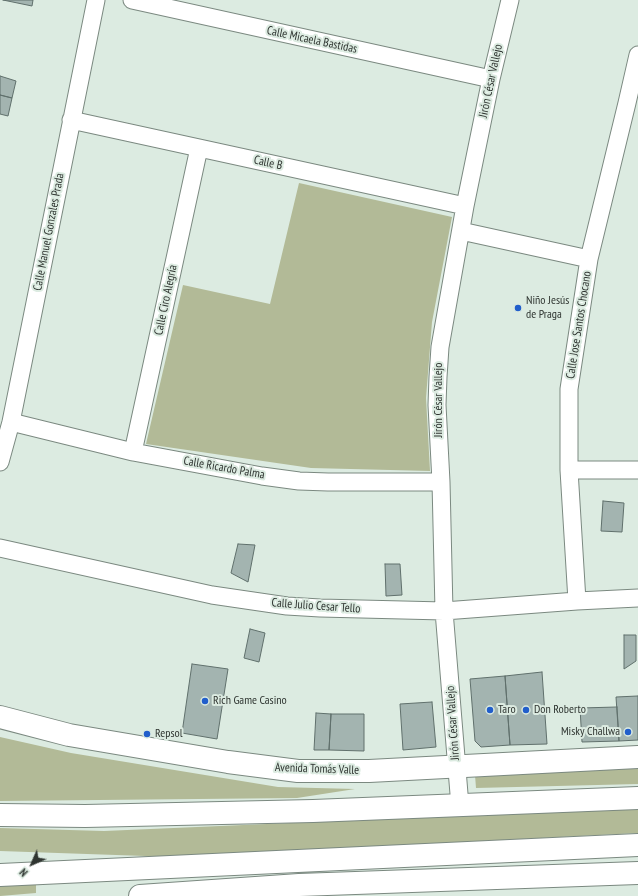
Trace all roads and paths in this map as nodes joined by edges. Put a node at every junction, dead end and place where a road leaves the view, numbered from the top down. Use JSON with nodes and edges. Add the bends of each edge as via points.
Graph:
{"nodes":[{"id":1,"x":96,"y":0,"type":"edge"},
{"id":2,"x":132,"y":0,"type":"edge"},
{"id":3,"x":510,"y":0,"type":"edge"},
{"id":4,"x":638,"y":55,"type":"edge"},
{"id":5,"x":491,"y":79,"type":"junction"},
{"id":6,"x":633,"y":104,"type":"edge"},
{"id":7,"x":72,"y":120,"type":"junction"},
{"id":8,"x":199,"y":148,"type":"junction"},
{"id":9,"x":465,"y":206,"type":"junction"},
{"id":10,"x":461,"y":231,"type":"junction"},
{"id":11,"x":589,"y":259,"type":"junction"},
{"id":12,"x":11,"y":422,"type":"junction"},
{"id":13,"x":133,"y":452,"type":"junction"},
{"id":14,"x":0,"y":462,"type":"edge"},
{"id":15,"x":569,"y":470,"type":"junction"},
{"id":16,"x":638,"y":470,"type":"edge"},
{"id":17,"x":441,"y":482,"type":"junction"},
{"id":18,"x":0,"y":548,"type":"edge"},
{"id":19,"x":638,"y":598,"type":"edge"},
{"id":20,"x":577,"y":601,"type":"junction"},
{"id":21,"x":444,"y":611,"type":"junction"},
{"id":22,"x":0,"y":717,"type":"edge"},
{"id":23,"x":638,"y":757,"type":"edge"},
{"id":24,"x":456,"y":766,"type":"junction"},
{"id":25,"x":638,"y":798,"type":"edge"},
{"id":26,"x":460,"y":806,"type":"junction"},
{"id":27,"x":0,"y":815,"type":"edge"},
{"id":28,"x":638,"y":845,"type":"edge"},
{"id":29,"x":638,"y":873,"type":"edge"},
{"id":30,"x":0,"y":875,"type":"edge"},
{"id":31,"x":298,"y":890,"type":"edge"},
{"id":32,"x":266,"y":891,"type":"edge"},
{"id":33,"x":140,"y":896,"type":"edge"}],
"edges":[{"from":1,"to":7,"type":"street","name":"Calle Manuel Gonzales Prada"},
{"from":2,"to":5,"type":"street","name":"Calle Micaela Bastidas"},
{"from":3,"to":5,"type":"street","name":"Jirón César Vallejo"},
{"from":4,"to":6,"type":"street","name":"Calle Jose Santos Chocano"},
{"from":5,"to":9,"type":"street","name":"Jirón César Vallejo"},
{"from":6,"to":11,"type":"street","name":"Calle Jose Santos Chocano"},
{"from":7,"to":8,"type":"street","name":"Calle B"},
{"from":7,"to":12,"type":"street","name":"Calle Manuel Gonzales Prada"},
{"from":8,"to":9,"type":"street","name":"Calle B"},
{"from":8,"to":13,"type":"street","name":"Calle Ciro Alegría"},
{"from":9,"to":10,"type":"street","name":"Jirón César Vallejo"},
{"from":10,"to":11,"type":"street"},
{"from":10,"to":17,"type":"street","name":"Jirón César Vallejo","via":[[440,347],[437,405]]},
{"from":11,"to":15,"type":"street","name":"Calle Jose Santos Chocano","via":[[569,389]]},
{"from":12,"to":13,"type":"street","name":"Calle Ricardo Palma"},
{"from":12,"to":14,"type":"street","name":"Calle Manuel Gonzales Prada"},
{"from":13,"to":17,"type":"street","name":"Calle Ricardo Palma","via":[[262,476],[299,480]]},
{"from":15,"to":16,"type":"street"},
{"from":15,"to":20,"type":"street","name":"Calle Jose Santos Chocano"},
{"from":17,"to":21,"type":"street","name":"Jirón César Vallejo"},
{"from":18,"to":21,"type":"street","name":"Calle Julio Cesar Tello","via":[[212,595],[287,606]]},
{"from":19,"to":20,"type":"street","name":"Calle Julio Cesar Tello"},
{"from":20,"to":21,"type":"street","name":"Calle Julio Cesar Tello"},
{"from":21,"to":24,"type":"street","name":"Jirón César Vallejo"},
{"from":22,"to":24,"type":"main road","name":"Avenida Tomás Valle","via":[[69,735],[298,771],[369,771]]},
{"from":23,"to":24,"type":"main road","name":"Avenida Tomás Valle"},
{"from":24,"to":26,"type":"street","name":"Jirón César Vallejo"},
{"from":25,"to":26,"type":"main road"},
{"from":26,"to":27,"type":"main road","via":[[84,816]]},
{"from":28,"to":30,"type":"main road"},
{"from":29,"to":31,"type":"main road"},
{"from":31,"to":32,"type":"main road"},
{"from":32,"to":33,"type":"main road"}]}
